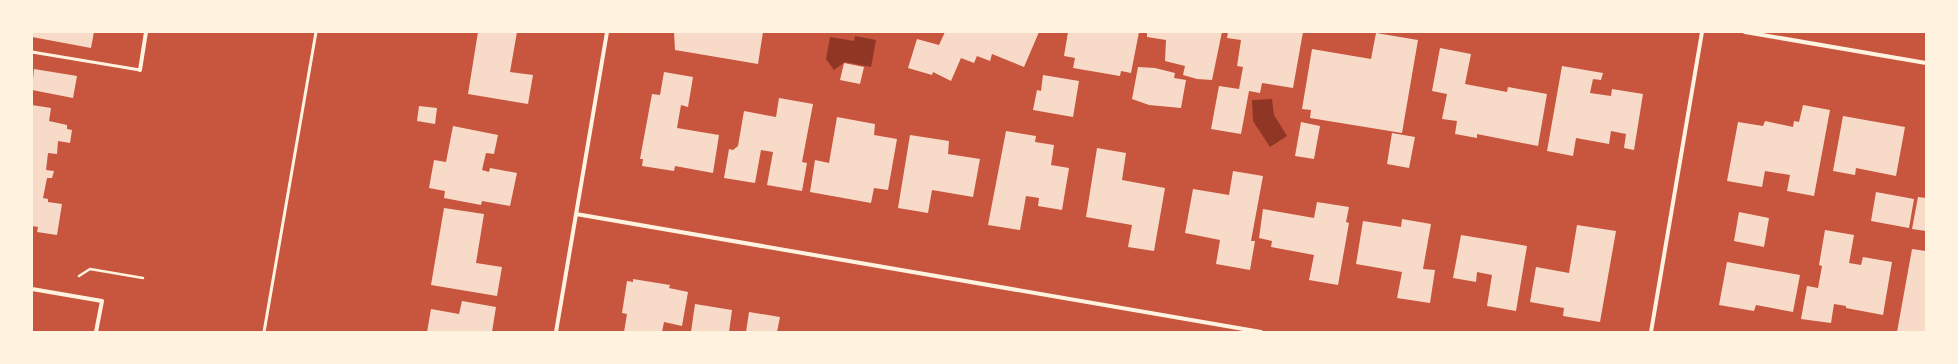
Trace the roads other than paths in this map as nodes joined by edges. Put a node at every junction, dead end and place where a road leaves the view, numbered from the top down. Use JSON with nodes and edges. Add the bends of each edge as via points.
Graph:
{"nodes":[{"id":1,"x":146,"y":32,"type":"edge"},
{"id":2,"x":316,"y":32,"type":"edge"},
{"id":3,"x":607,"y":32,"type":"edge"},
{"id":4,"x":1702,"y":32,"type":"edge"},
{"id":5,"x":1745,"y":32,"type":"edge"},
{"id":6,"x":32,"y":52,"type":"edge"},
{"id":7,"x":1926,"y":63,"type":"edge"},
{"id":8,"x":140,"y":70,"type":"joint"},
{"id":9,"x":576,"y":214,"type":"junction"},
{"id":10,"x":32,"y":289,"type":"edge"},
{"id":11,"x":96,"y":332,"type":"edge"},
{"id":12,"x":264,"y":332,"type":"edge"},
{"id":13,"x":556,"y":332,"type":"edge"},
{"id":14,"x":1261,"y":332,"type":"edge"},
{"id":15,"x":1651,"y":332,"type":"edge"}],
"edges":[{"from":1,"to":8,"type":"street"},
{"from":2,"to":12,"type":"lane"},
{"from":3,"to":9,"type":"street"},
{"from":4,"to":15,"type":"street"},
{"from":5,"to":7,"type":"street"},
{"from":6,"to":8,"type":"lane"},
{"from":9,"to":13,"type":"street"},
{"from":9,"to":14,"type":"street"},
{"from":10,"to":11,"type":"street","via":[[102,301]]}]}
